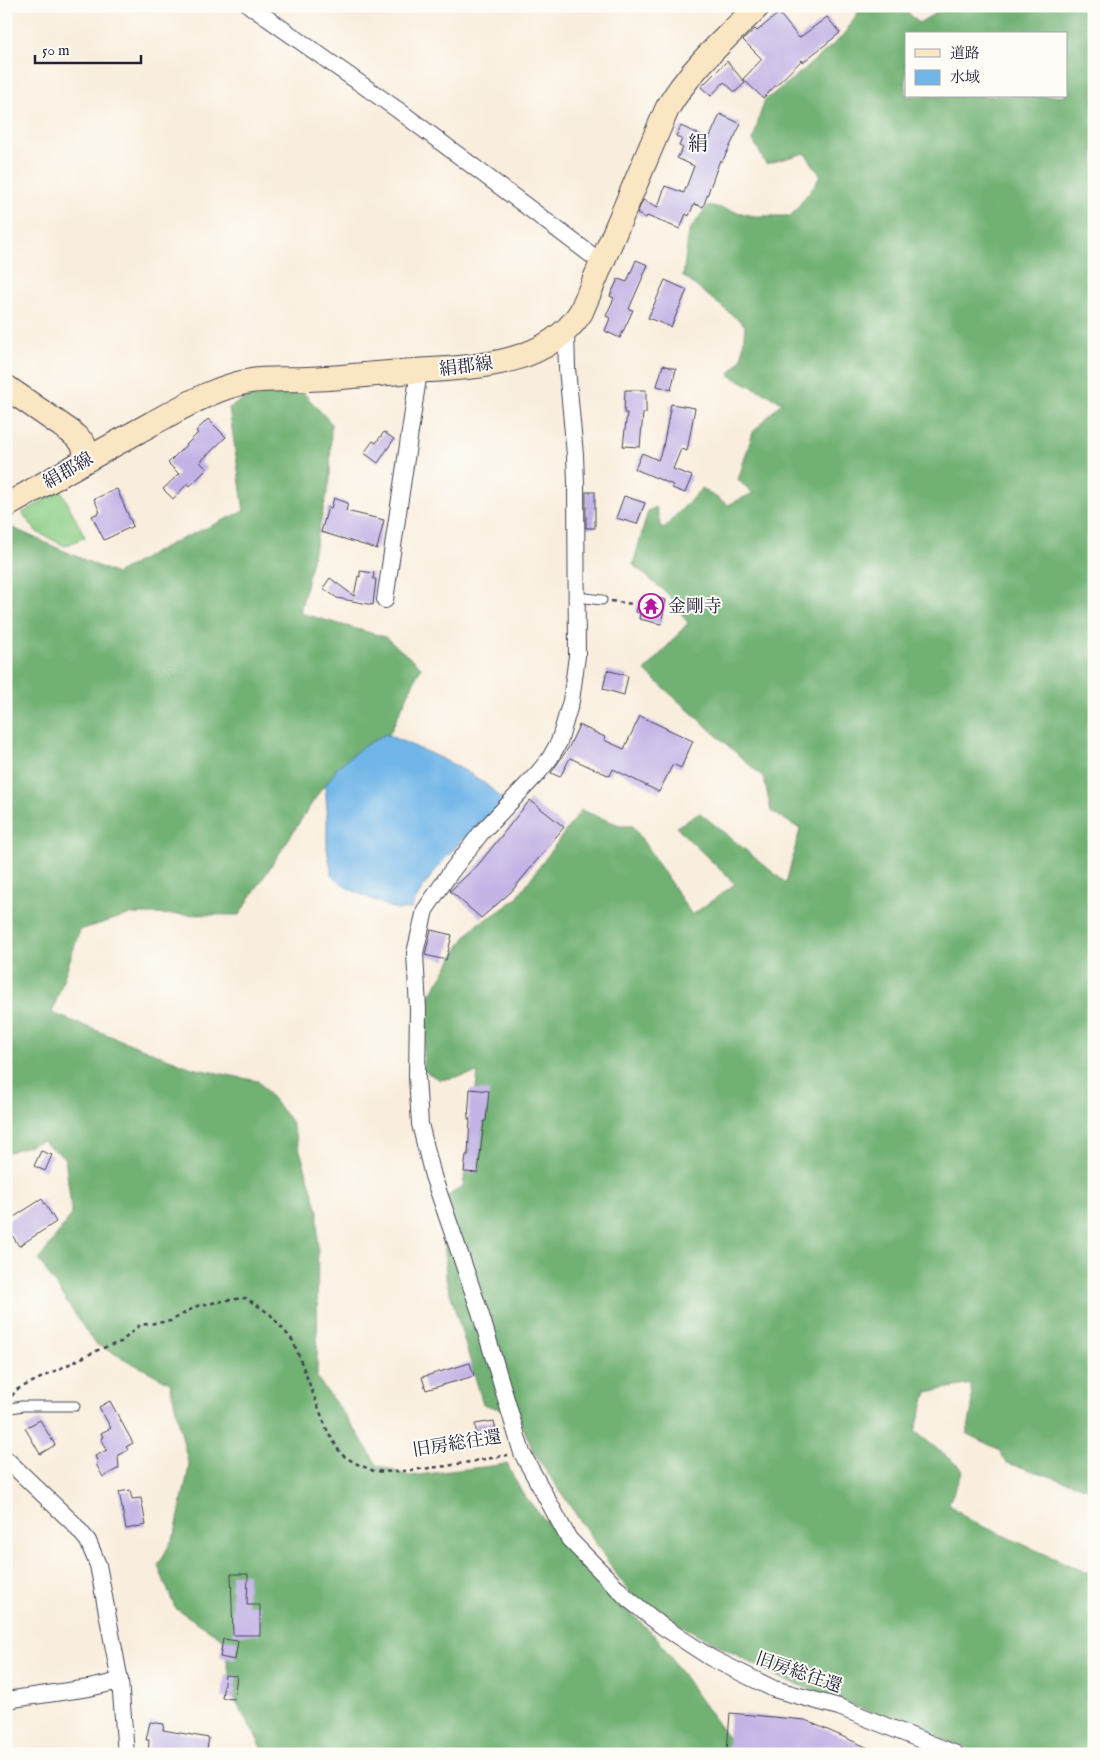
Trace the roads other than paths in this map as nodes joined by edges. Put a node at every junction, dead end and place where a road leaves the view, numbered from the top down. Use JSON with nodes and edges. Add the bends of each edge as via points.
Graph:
{"nodes":[{"id":1,"x":250,"y":6,"type":"edge"},
{"id":2,"x":758,"y":6,"type":"edge"},
{"id":3,"x":602,"y":263,"type":"junction"},
{"id":4,"x":566,"y":333,"type":"junction"},
{"id":5,"x":419,"y":371,"type":"junction"},
{"id":6,"x":6,"y":387,"type":"edge"},
{"id":7,"x":87,"y":459,"type":"junction"},
{"id":8,"x":6,"y":506,"type":"edge"},
{"id":9,"x":577,"y":597,"type":"junction"},
{"id":10,"x":384,"y":600,"type":"dead end"},
{"id":11,"x":602,"y":600,"type":"road end"},
{"id":12,"x":75,"y":1406,"type":"dead end"},
{"id":13,"x":6,"y":1410,"type":"edge"},
{"id":14,"x":6,"y":1459,"type":"edge"},
{"id":15,"x":120,"y":1681,"type":"junction"},
{"id":16,"x":6,"y":1700,"type":"edge"},
{"id":17,"x":126,"y":1754,"type":"edge"},
{"id":18,"x":956,"y":1754,"type":"edge"}],
"edges":[{"from":1,"to":3,"type":"street","via":[[398,110]]},
{"from":2,"to":3,"type":"main road","name":"絹郡線","via":[[701,62],[679,89],[667,109]]},
{"from":3,"to":4,"type":"main road","name":"絹郡線","via":[[581,312]]},
{"from":4,"to":5,"type":"main road","name":"絹郡線","via":[[539,350],[510,360]]},
{"from":4,"to":9,"type":"street","via":[[575,454]]},
{"from":5,"to":7,"type":"main road","name":"絹郡線","via":[[252,381],[230,386]]},
{"from":5,"to":10,"type":"street"},
{"from":6,"to":7,"type":"main road","via":[[71,432],[83,443]]},
{"from":7,"to":8,"type":"main road","name":"絹郡線"},
{"from":9,"to":11,"type":"lane"},
{"from":9,"to":18,"type":"street","name":"旧房総往還","via":[[577,656],[571,701],[559,742],[538,773],[481,833],[435,895],[425,910],[415,953],[420,1124],[433,1176],[480,1312],[522,1452],[569,1539],[627,1598],[662,1626],[711,1658],[774,1689],[839,1707]]},
{"from":12,"to":13,"type":"lane","via":[[22,1406]]},
{"from":14,"to":15,"type":"street","via":[[88,1541],[98,1565]]},
{"from":15,"to":16,"type":"street"},
{"from":15,"to":17,"type":"street"}]}
